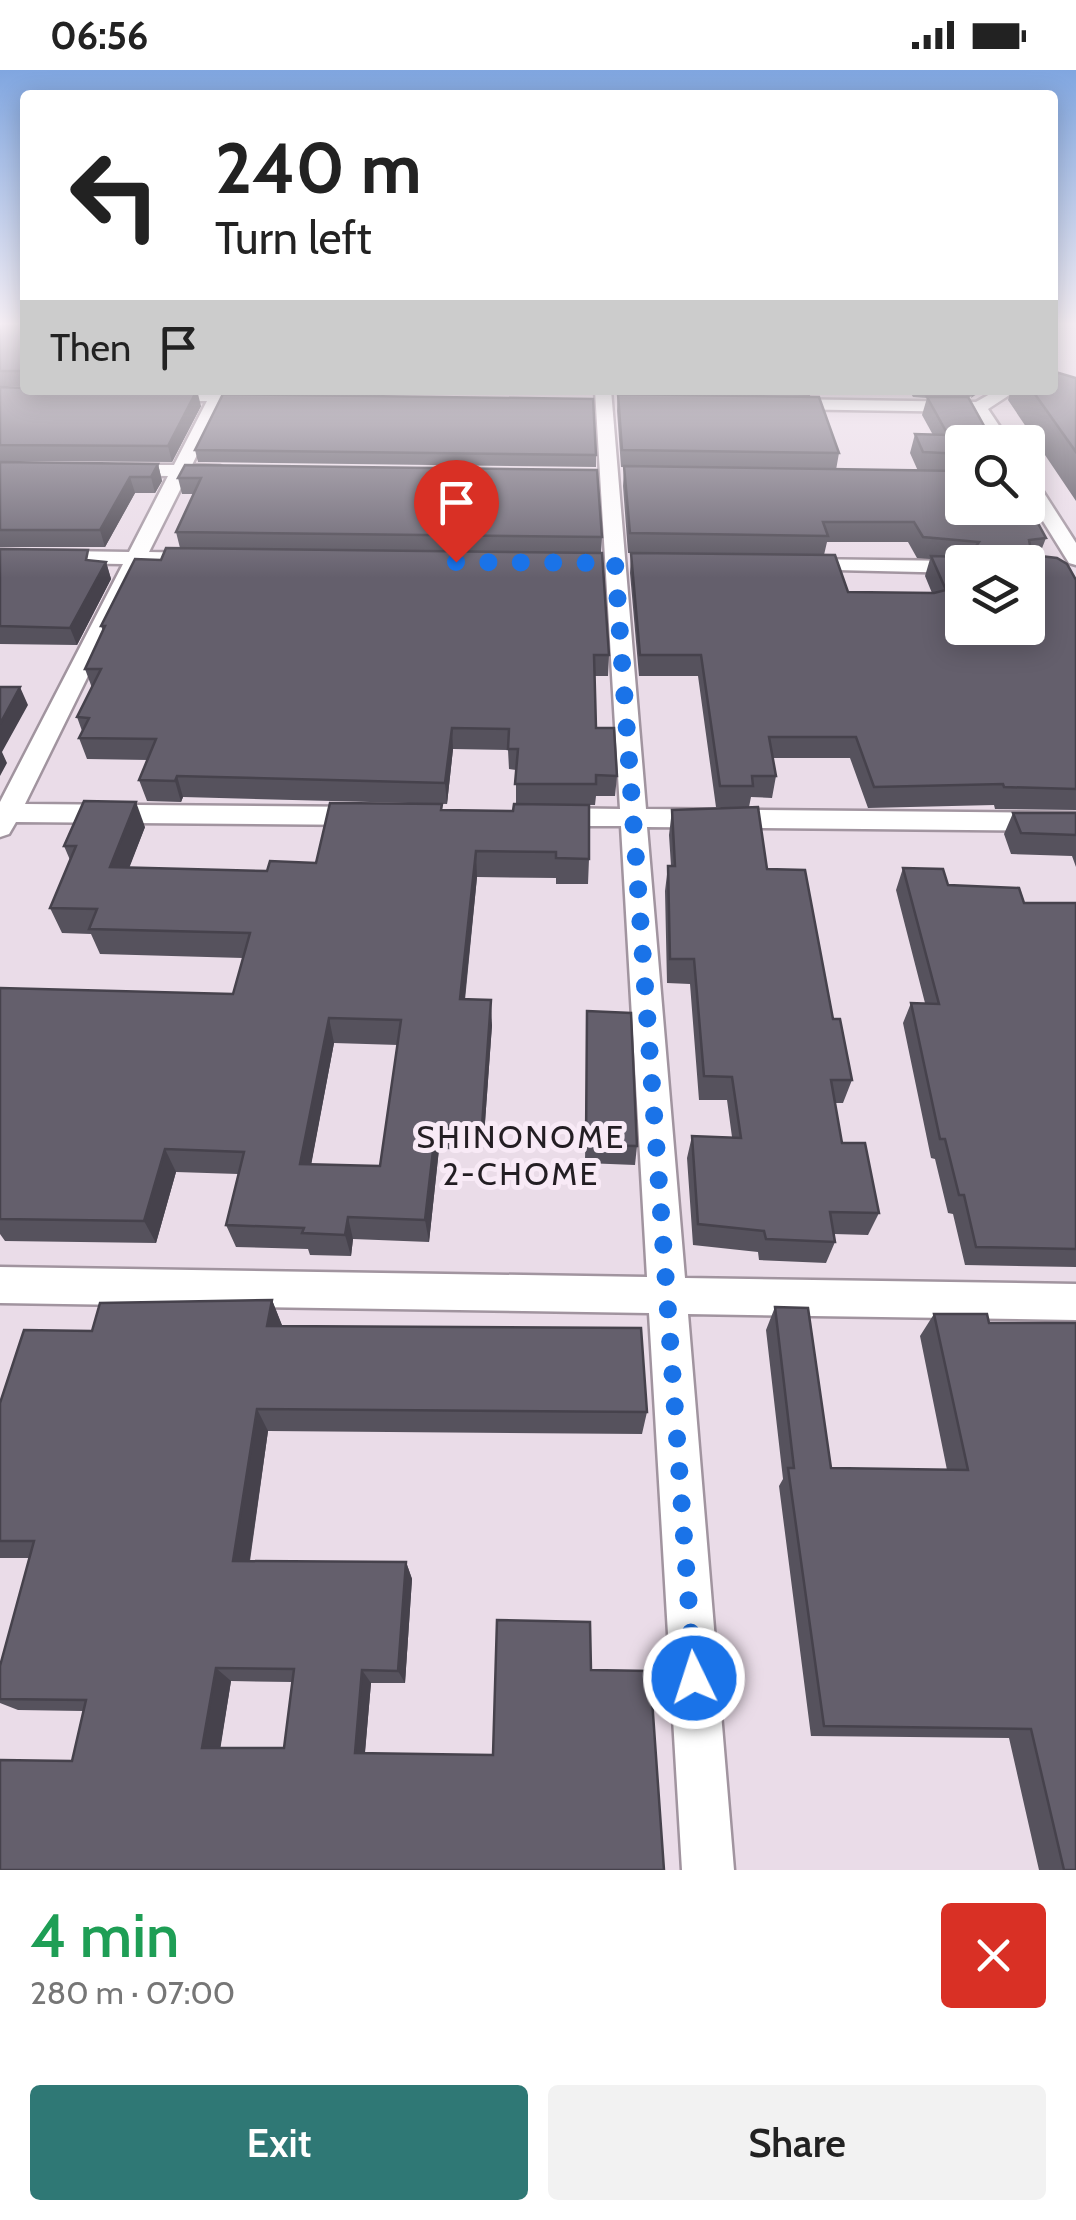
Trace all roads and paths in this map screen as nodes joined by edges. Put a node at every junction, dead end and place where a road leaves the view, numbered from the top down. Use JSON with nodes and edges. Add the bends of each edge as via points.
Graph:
{"nodes":[{"id":1,"x":212,"y":410,"type":"edge"},
{"id":2,"x":605,"y":410,"type":"edge"},
{"id":3,"x":91,"y":470,"type":"edge"},
{"id":4,"x":183,"y":471,"type":"junction"},
{"id":5,"x":241,"y":472,"type":"edge"},
{"id":6,"x":1045,"y":515,"type":"edge"},
{"id":7,"x":0,"y":556,"type":"edge"},
{"id":8,"x":138,"y":558,"type":"junction"},
{"id":9,"x":217,"y":559,"type":"edge"},
{"id":10,"x":770,"y":565,"type":"edge"},
{"id":11,"x":1071,"y":565,"type":"edge"},
{"id":12,"x":945,"y":567,"type":"edge"},
{"id":13,"x":401,"y":816,"type":"edge"},
{"id":14,"x":519,"y":817,"type":"edge"},
{"id":15,"x":3,"y":818,"type":"edge"},
{"id":16,"x":637,"y":818,"type":"junction"},
{"id":17,"x":1076,"y":822,"type":"edge"},
{"id":18,"x":0,"y":1285,"type":"edge"},
{"id":19,"x":666,"y":1296,"type":"junction"},
{"id":20,"x":1076,"y":1302,"type":"edge"},
{"id":21,"x":708,"y":1870,"type":"edge"}],
"edges":[{"from":1,"to":4,"type":"street"},
{"from":2,"to":16,"type":"street"},
{"from":3,"to":4,"type":"street"},
{"from":4,"to":5,"type":"street"},
{"from":4,"to":8,"type":"street"},
{"from":6,"to":11,"type":"street"},
{"from":7,"to":8,"type":"street"},
{"from":8,"to":9,"type":"street"},
{"from":8,"to":15,"type":"street"},
{"from":10,"to":12,"type":"street"},
{"from":13,"to":15,"type":"street"},
{"from":14,"to":16,"type":"street"},
{"from":16,"to":17,"type":"street"},
{"from":16,"to":19,"type":"street"},
{"from":18,"to":19,"type":"street"},
{"from":19,"to":20,"type":"street"},
{"from":19,"to":21,"type":"street"}]}
